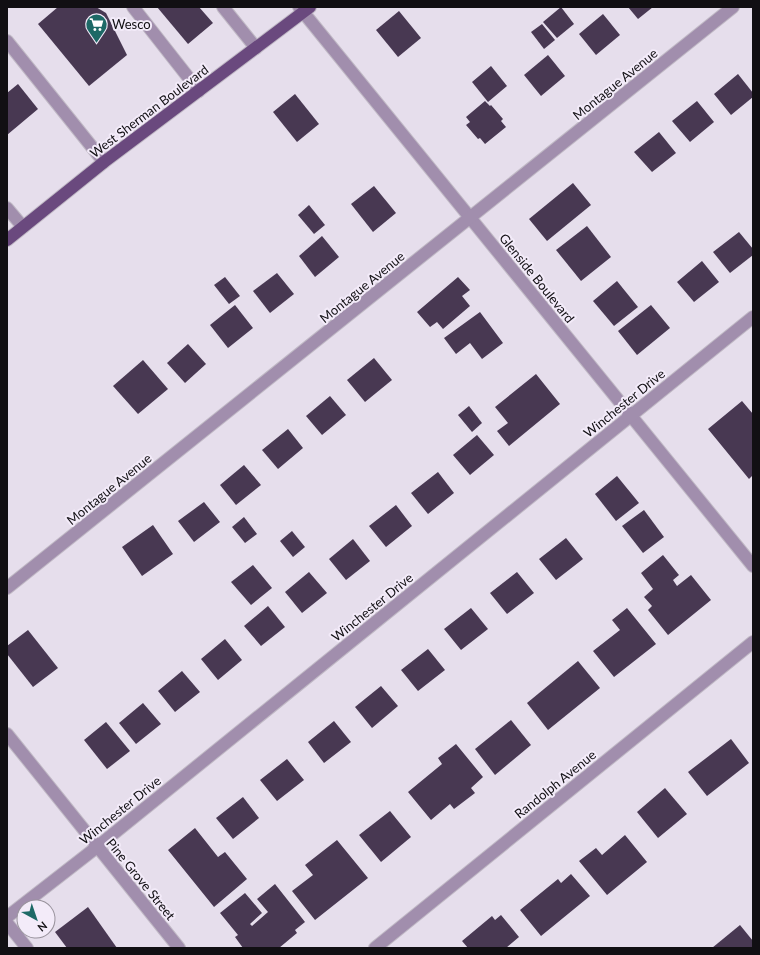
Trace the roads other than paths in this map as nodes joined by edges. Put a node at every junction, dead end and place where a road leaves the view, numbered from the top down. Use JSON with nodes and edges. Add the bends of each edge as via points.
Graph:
{"nodes":[{"id":1,"x":133,"y":7,"type":"edge"},
{"id":2,"x":223,"y":7,"type":"edge"},
{"id":3,"x":733,"y":7,"type":"edge"},
{"id":4,"x":304,"y":9,"type":"edge"},
{"id":5,"x":7,"y":41,"type":"edge"},
{"id":6,"x":256,"y":48,"type":"junction"},
{"id":7,"x":198,"y":91,"type":"junction"},
{"id":8,"x":104,"y":162,"type":"junction"},
{"id":9,"x":7,"y":208,"type":"edge"},
{"id":10,"x":470,"y":218,"type":"junction"},
{"id":11,"x":23,"y":227,"type":"junction"},
{"id":12,"x":7,"y":240,"type":"edge"},
{"id":13,"x":753,"y":317,"type":"edge"},
{"id":14,"x":631,"y":415,"type":"junction"},
{"id":15,"x":753,"y":566,"type":"edge"},
{"id":16,"x":7,"y":588,"type":"edge"},
{"id":17,"x":753,"y":642,"type":"edge"},
{"id":18,"x":7,"y":734,"type":"edge"},
{"id":19,"x":97,"y":847,"type":"junction"},
{"id":20,"x":7,"y":917,"type":"edge"},
{"id":21,"x":7,"y":923,"type":"edge"},
{"id":22,"x":27,"y":948,"type":"edge"},
{"id":23,"x":178,"y":948,"type":"edge"},
{"id":24,"x":375,"y":948,"type":"edge"}],
"edges":[{"from":1,"to":7,"type":"street"},
{"from":2,"to":6,"type":"street"},
{"from":3,"to":10,"type":"street","name":"Montague Avenue"},
{"from":4,"to":6,"type":"main road","name":"West Sherman Boulevard"},
{"from":4,"to":10,"type":"street","name":"Glenside Boulevard"},
{"from":5,"to":8,"type":"street"},
{"from":6,"to":7,"type":"main road","name":"West Sherman Boulevard"},
{"from":7,"to":8,"type":"main road","name":"West Sherman Boulevard"},
{"from":8,"to":11,"type":"main road","name":"West Sherman Boulevard"},
{"from":9,"to":11,"type":"street"},
{"from":10,"to":14,"type":"street","name":"Glenside Boulevard"},
{"from":10,"to":16,"type":"street","name":"Montague Avenue"},
{"from":11,"to":12,"type":"main road","name":"West Sherman Boulevard"},
{"from":13,"to":14,"type":"street","name":"Winchester Drive"},
{"from":14,"to":15,"type":"street","name":"Glenside Boulevard"},
{"from":14,"to":19,"type":"street","name":"Winchester Drive"},
{"from":17,"to":24,"type":"street","name":"Randolph Avenue"},
{"from":18,"to":19,"type":"street","name":"Pine Grove Street"},
{"from":19,"to":20,"type":"street","name":"Winchester Drive"},
{"from":19,"to":23,"type":"street","name":"Pine Grove Street"},
{"from":21,"to":22,"type":"street"}]}
